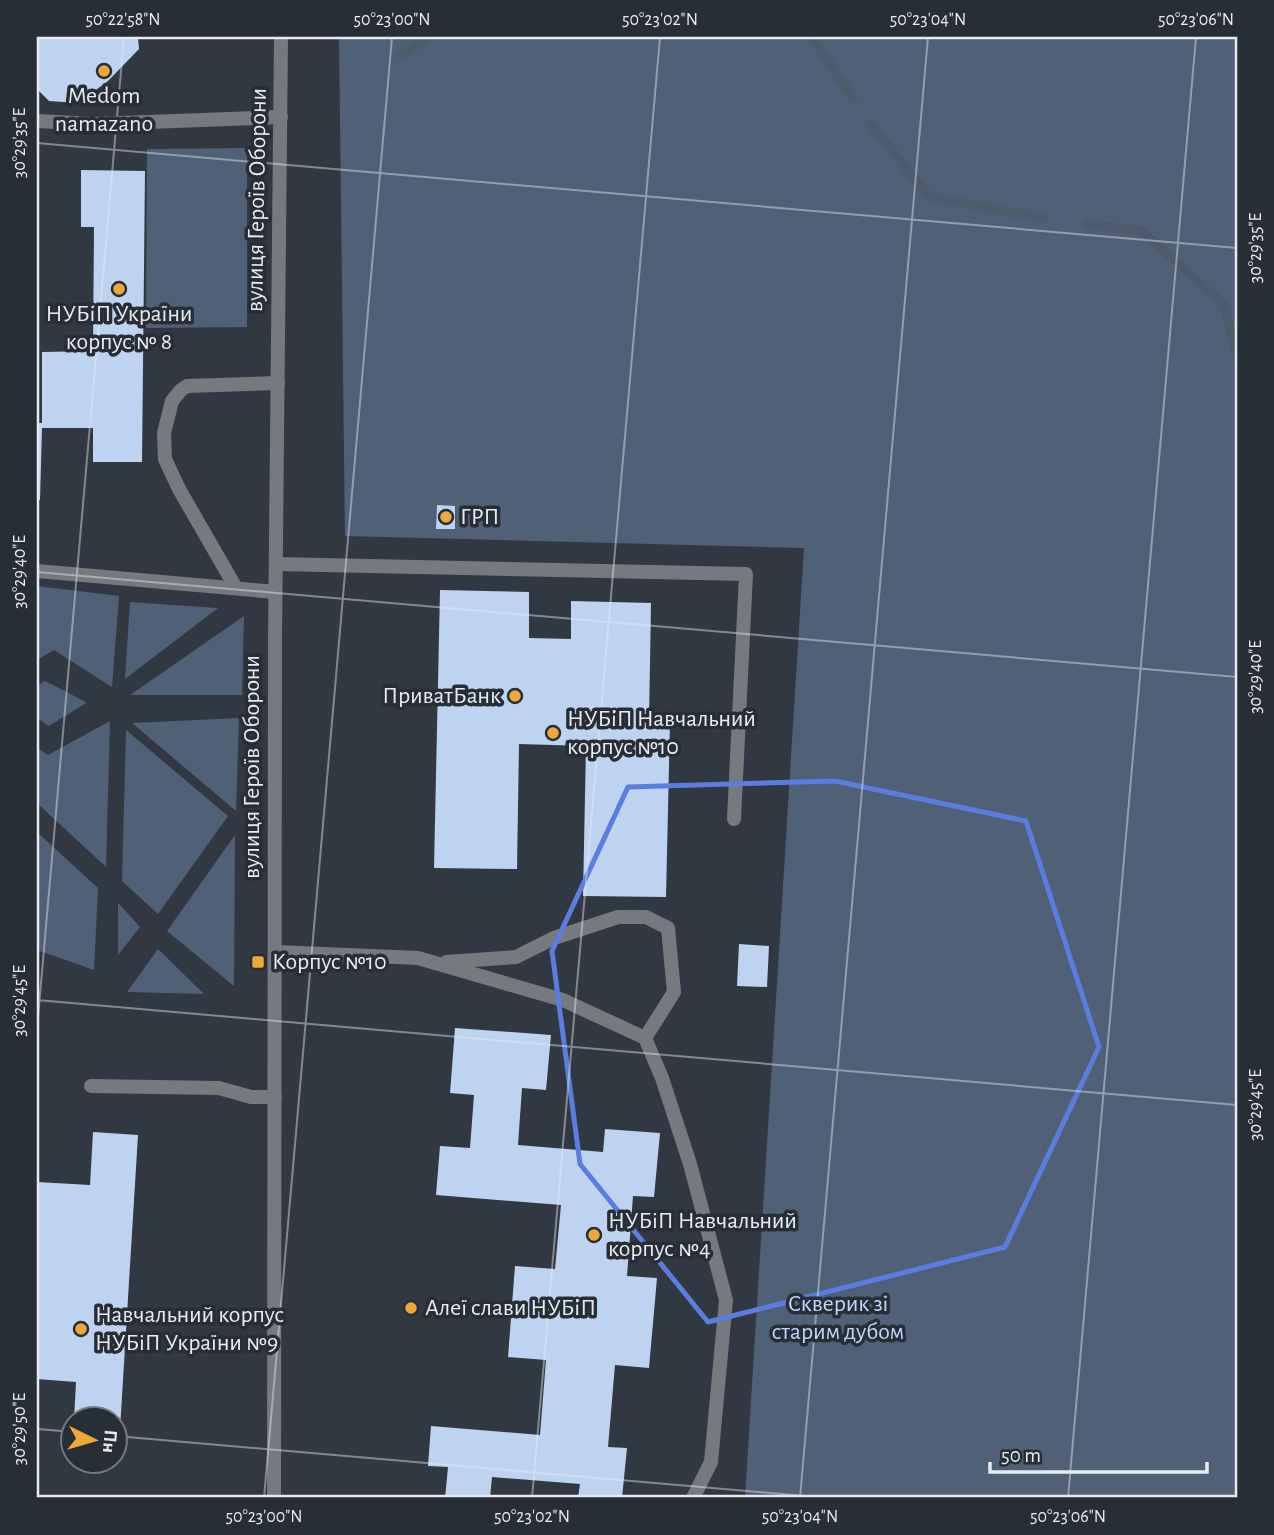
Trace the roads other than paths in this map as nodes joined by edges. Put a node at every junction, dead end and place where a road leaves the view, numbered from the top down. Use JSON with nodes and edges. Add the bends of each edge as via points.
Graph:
{"nodes":[{"id":1,"x":281,"y":37,"type":"edge"},
{"id":2,"x":281,"y":117,"type":"junction"},
{"id":3,"x":37,"y":121,"type":"edge"},
{"id":4,"x":278,"y":383,"type":"junction"},
{"id":5,"x":276,"y":564,"type":"junction"},
{"id":6,"x":37,"y":571,"type":"edge"},
{"id":7,"x":236,"y":588,"type":"junction"},
{"id":8,"x":275,"y":592,"type":"junction"},
{"id":9,"x":734,"y":819,"type":"dead end"},
{"id":10,"x":275,"y":952,"type":"junction"},
{"id":11,"x":435,"y":963,"type":"junction"},
{"id":12,"x":645,"y":1038,"type":"junction"},
{"id":13,"x":91,"y":1086,"type":"dead end"},
{"id":14,"x":275,"y":1097,"type":"junction"},
{"id":15,"x":274,"y":1498,"type":"edge"},
{"id":16,"x":693,"y":1498,"type":"edge"}],
"edges":[{"from":1,"to":2,"type":"street","name":"вулиця Героїв Оборони"},
{"from":2,"to":3,"type":"street","via":[[94,124]]},
{"from":2,"to":4,"type":"street","name":"вулиця Героїв Оборони"},
{"from":4,"to":5,"type":"street","name":"вулиця Героїв Оборони"},
{"from":4,"to":7,"type":"street","via":[[187,386],[173,401],[164,433],[165,459]]},
{"from":5,"to":8,"type":"street","name":"вулиця Героїв Оборони"},
{"from":5,"to":9,"type":"street","via":[[746,574]]},
{"from":6,"to":7,"type":"street"},
{"from":7,"to":8,"type":"street"},
{"from":8,"to":10,"type":"street","name":"вулиця Героїв Оборони"},
{"from":10,"to":11,"type":"street","via":[[418,958]]},
{"from":10,"to":14,"type":"street","name":"вулиця Героїв Оборони"},
{"from":11,"to":12,"type":"street","via":[[563,1000]]},
{"from":11,"to":12,"type":"street","via":[[516,957],[590,924],[646,917],[668,928],[674,992]]},
{"from":12,"to":16,"type":"street","via":[[690,1164],[726,1300],[711,1462]]},
{"from":13,"to":14,"type":"street","via":[[219,1088],[251,1097]]},
{"from":14,"to":15,"type":"street","name":"вулиця Героїв Оборони"}]}
